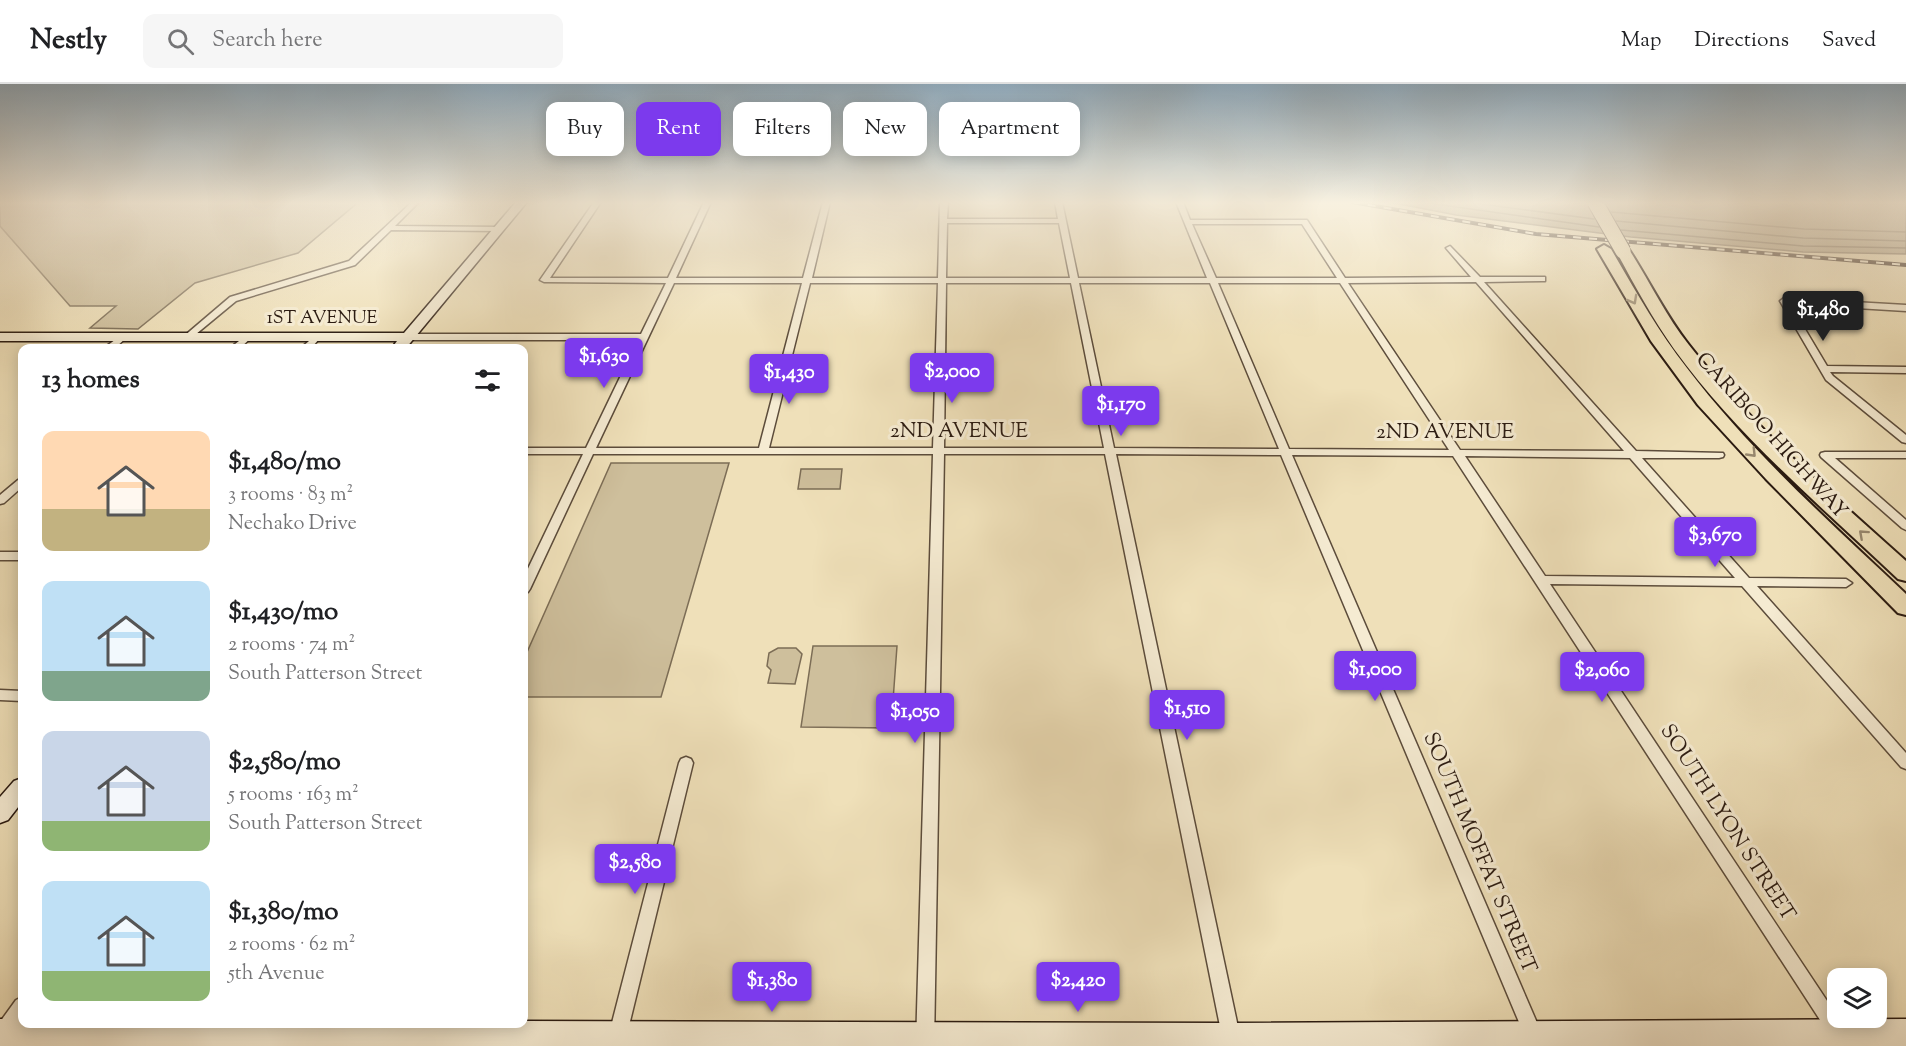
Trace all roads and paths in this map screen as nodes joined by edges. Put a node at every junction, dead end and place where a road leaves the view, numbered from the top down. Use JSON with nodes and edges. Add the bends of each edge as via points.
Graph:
{"nodes":[{"id":1,"x":1609,"y":246,"type":"edge"},
{"id":2,"x":369,"y":247,"type":"edge"},
{"id":3,"x":485,"y":247,"type":"edge"},
{"id":4,"x":567,"y":247,"type":"edge"},
{"id":5,"x":686,"y":247,"type":"edge"},
{"id":6,"x":816,"y":247,"type":"edge"},
{"id":7,"x":943,"y":247,"type":"edge"},
{"id":8,"x":1067,"y":247,"type":"edge"},
{"id":9,"x":1198,"y":247,"type":"edge"},
{"id":10,"x":1320,"y":247,"type":"edge"},
{"id":11,"x":1610,"y":247,"type":"edge"},
{"id":12,"x":1450,"y":248,"type":"dead end"},
{"id":13,"x":1542,"y":279,"type":"dead end"},
{"id":14,"x":670,"y":280,"type":"junction"},
{"id":15,"x":807,"y":281,"type":"junction"},
{"id":16,"x":942,"y":281,"type":"junction"},
{"id":17,"x":1073,"y":281,"type":"junction"},
{"id":18,"x":1212,"y":281,"type":"junction"},
{"id":19,"x":1343,"y":281,"type":"junction"},
{"id":20,"x":1479,"y":281,"type":"junction"},
{"id":21,"x":1906,"y":308,"type":"edge"},
{"id":22,"x":0,"y":337,"type":"edge"},
{"id":23,"x":123,"y":337,"type":"junction"},
{"id":24,"x":187,"y":337,"type":"junction"},
{"id":25,"x":248,"y":337,"type":"junction"},
{"id":26,"x":317,"y":337,"type":"junction"},
{"id":27,"x":408,"y":337,"type":"junction"},
{"id":28,"x":497,"y":337,"type":"junction"},
{"id":29,"x":643,"y":337,"type":"junction"},
{"id":30,"x":114,"y":344,"type":"edge"},
{"id":31,"x":240,"y":344,"type":"edge"},
{"id":32,"x":310,"y":344,"type":"edge"},
{"id":33,"x":402,"y":344,"type":"edge"},
{"id":34,"x":493,"y":344,"type":"edge"},
{"id":35,"x":1823,"y":369,"type":"junction"},
{"id":36,"x":1906,"y":370,"type":"edge"},
{"id":37,"x":1906,"y":440,"type":"edge"},
{"id":38,"x":763,"y":451,"type":"junction"},
{"id":39,"x":1111,"y":451,"type":"junction"},
{"id":40,"x":528,"y":452,"type":"edge"},
{"id":41,"x":590,"y":452,"type":"junction"},
{"id":42,"x":937,"y":452,"type":"junction"},
{"id":43,"x":1286,"y":453,"type":"junction"},
{"id":44,"x":1456,"y":453,"type":"junction"},
{"id":45,"x":1635,"y":454,"type":"junction"},
{"id":46,"x":1719,"y":455,"type":"dead end"},
{"id":47,"x":1906,"y":455,"type":"edge"},
{"id":48,"x":18,"y":486,"type":"edge"},
{"id":49,"x":0,"y":501,"type":"edge"},
{"id":50,"x":1906,"y":526,"type":"edge"},
{"id":51,"x":0,"y":556,"type":"edge"},
{"id":52,"x":18,"y":556,"type":"edge"},
{"id":53,"x":1906,"y":574,"type":"edge"},
{"id":54,"x":1540,"y":580,"type":"junction"},
{"id":55,"x":528,"y":581,"type":"edge"},
{"id":56,"x":1747,"y":582,"type":"junction"},
{"id":57,"x":1846,"y":583,"type":"dead end"},
{"id":58,"x":1906,"y":607,"type":"edge"},
{"id":59,"x":0,"y":695,"type":"edge"},
{"id":60,"x":18,"y":696,"type":"edge"},
{"id":61,"x":686,"y":763,"type":"dead end"},
{"id":62,"x":1906,"y":763,"type":"edge"},
{"id":63,"x":18,"y":792,"type":"edge"},
{"id":64,"x":0,"y":813,"type":"edge"},
{"id":65,"x":18,"y":1012,"type":"edge"},
{"id":66,"x":1906,"y":1033,"type":"edge"},
{"id":67,"x":307,"y":1034,"type":"edge"},
{"id":68,"x":1,"y":1035,"type":"edge"},
{"id":69,"x":616,"y":1040,"type":"edge"},
{"id":70,"x":1844,"y":1040,"type":"edge"},
{"id":71,"x":757,"y":1041,"type":"edge"},
{"id":72,"x":926,"y":1041,"type":"edge"},
{"id":73,"x":1232,"y":1041,"type":"edge"},
{"id":74,"x":1536,"y":1041,"type":"edge"}],
"edges":[{"from":1,"to":58,"type":"highway","name":"CARIBOO HIGHWAY","one_way":true,"via":[[1638,310],[1702,398],[1840,544]]},
{"from":2,"to":24,"type":"street","via":[[352,263],[233,299]]},
{"from":3,"to":27,"type":"main road"},
{"from":4,"to":14,"type":"street","via":[[544,280]]},
{"from":5,"to":14,"type":"street"},
{"from":6,"to":15,"type":"street"},
{"from":7,"to":16,"type":"street"},
{"from":8,"to":17,"type":"street"},
{"from":9,"to":18,"type":"street","name":"SOUTH MOFFAT STREET"},
{"from":10,"to":19,"type":"street","name":"SOUTH LYON STREET"},
{"from":53,"to":11,"type":"highway","name":"CARIBOO HIGHWAY","one_way":true,"via":[[1724,398]]},
{"from":12,"to":20,"type":"street"},
{"from":13,"to":20,"type":"street"},
{"from":14,"to":15,"type":"street"},
{"from":14,"to":29,"type":"street"},
{"from":15,"to":16,"type":"street"},
{"from":15,"to":38,"type":"street"},
{"from":16,"to":17,"type":"street"},
{"from":16,"to":42,"type":"street"},
{"from":17,"to":18,"type":"street"},
{"from":17,"to":39,"type":"street"},
{"from":18,"to":19,"type":"street"},
{"from":18,"to":43,"type":"street","name":"SOUTH MOFFAT STREET"},
{"from":19,"to":20,"type":"street"},
{"from":19,"to":44,"type":"street","name":"SOUTH LYON STREET"},
{"from":20,"to":45,"type":"street"},
{"from":21,"to":35,"type":"street","via":[[1784,301]]},
{"from":22,"to":23,"type":"main road","name":"1ST AVENUE"},
{"from":23,"to":24,"type":"main road","name":"1ST AVENUE"},
{"from":23,"to":30,"type":"street"},
{"from":24,"to":25,"type":"main road","name":"1ST AVENUE"},
{"from":25,"to":26,"type":"main road","name":"1ST AVENUE"},
{"from":25,"to":31,"type":"street"},
{"from":26,"to":27,"type":"main road","name":"1ST AVENUE"},
{"from":26,"to":32,"type":"street"},
{"from":27,"to":28,"type":"street","name":"1ST AVENUE"},
{"from":27,"to":33,"type":"main road"},
{"from":28,"to":29,"type":"street","name":"1ST AVENUE"},
{"from":28,"to":34,"type":"street"},
{"from":29,"to":41,"type":"street"},
{"from":35,"to":36,"type":"street"},
{"from":35,"to":37,"type":"street"},
{"from":38,"to":41,"type":"street","name":"2ND AVENUE"},
{"from":38,"to":42,"type":"street","name":"2ND AVENUE"},
{"from":39,"to":42,"type":"street","name":"2ND AVENUE"},
{"from":39,"to":43,"type":"street","name":"2ND AVENUE"},
{"from":39,"to":73,"type":"street"},
{"from":40,"to":41,"type":"street","name":"2ND AVENUE"},
{"from":41,"to":55,"type":"street"},
{"from":42,"to":72,"type":"street"},
{"from":43,"to":44,"type":"street","name":"2ND AVENUE"},
{"from":43,"to":74,"type":"street","name":"SOUTH MOFFAT STREET"},
{"from":44,"to":45,"type":"street","name":"2ND AVENUE"},
{"from":44,"to":54,"type":"street","name":"SOUTH LYON STREET"},
{"from":45,"to":46,"type":"street","name":"2ND AVENUE"},
{"from":45,"to":56,"type":"street"},
{"from":47,"to":50,"type":"street","via":[[1825,455]]},
{"from":48,"to":49,"type":"street"},
{"from":51,"to":52,"type":"street"},
{"from":54,"to":56,"type":"street"},
{"from":54,"to":70,"type":"street","name":"SOUTH LYON STREET"},
{"from":56,"to":57,"type":"street"},
{"from":56,"to":62,"type":"street"},
{"from":59,"to":60,"type":"street"},
{"from":61,"to":69,"type":"street"},
{"from":63,"to":64,"type":"main road"},
{"from":65,"to":68,"type":"street"},
{"from":66,"to":70,"type":"main road"},
{"from":67,"to":68,"type":"main road"},
{"from":67,"to":69,"type":"main road"},
{"from":69,"to":71,"type":"main road"},
{"from":70,"to":74,"type":"main road"},
{"from":71,"to":72,"type":"main road"},
{"from":72,"to":73,"type":"main road"},
{"from":73,"to":74,"type":"main road"}]}
